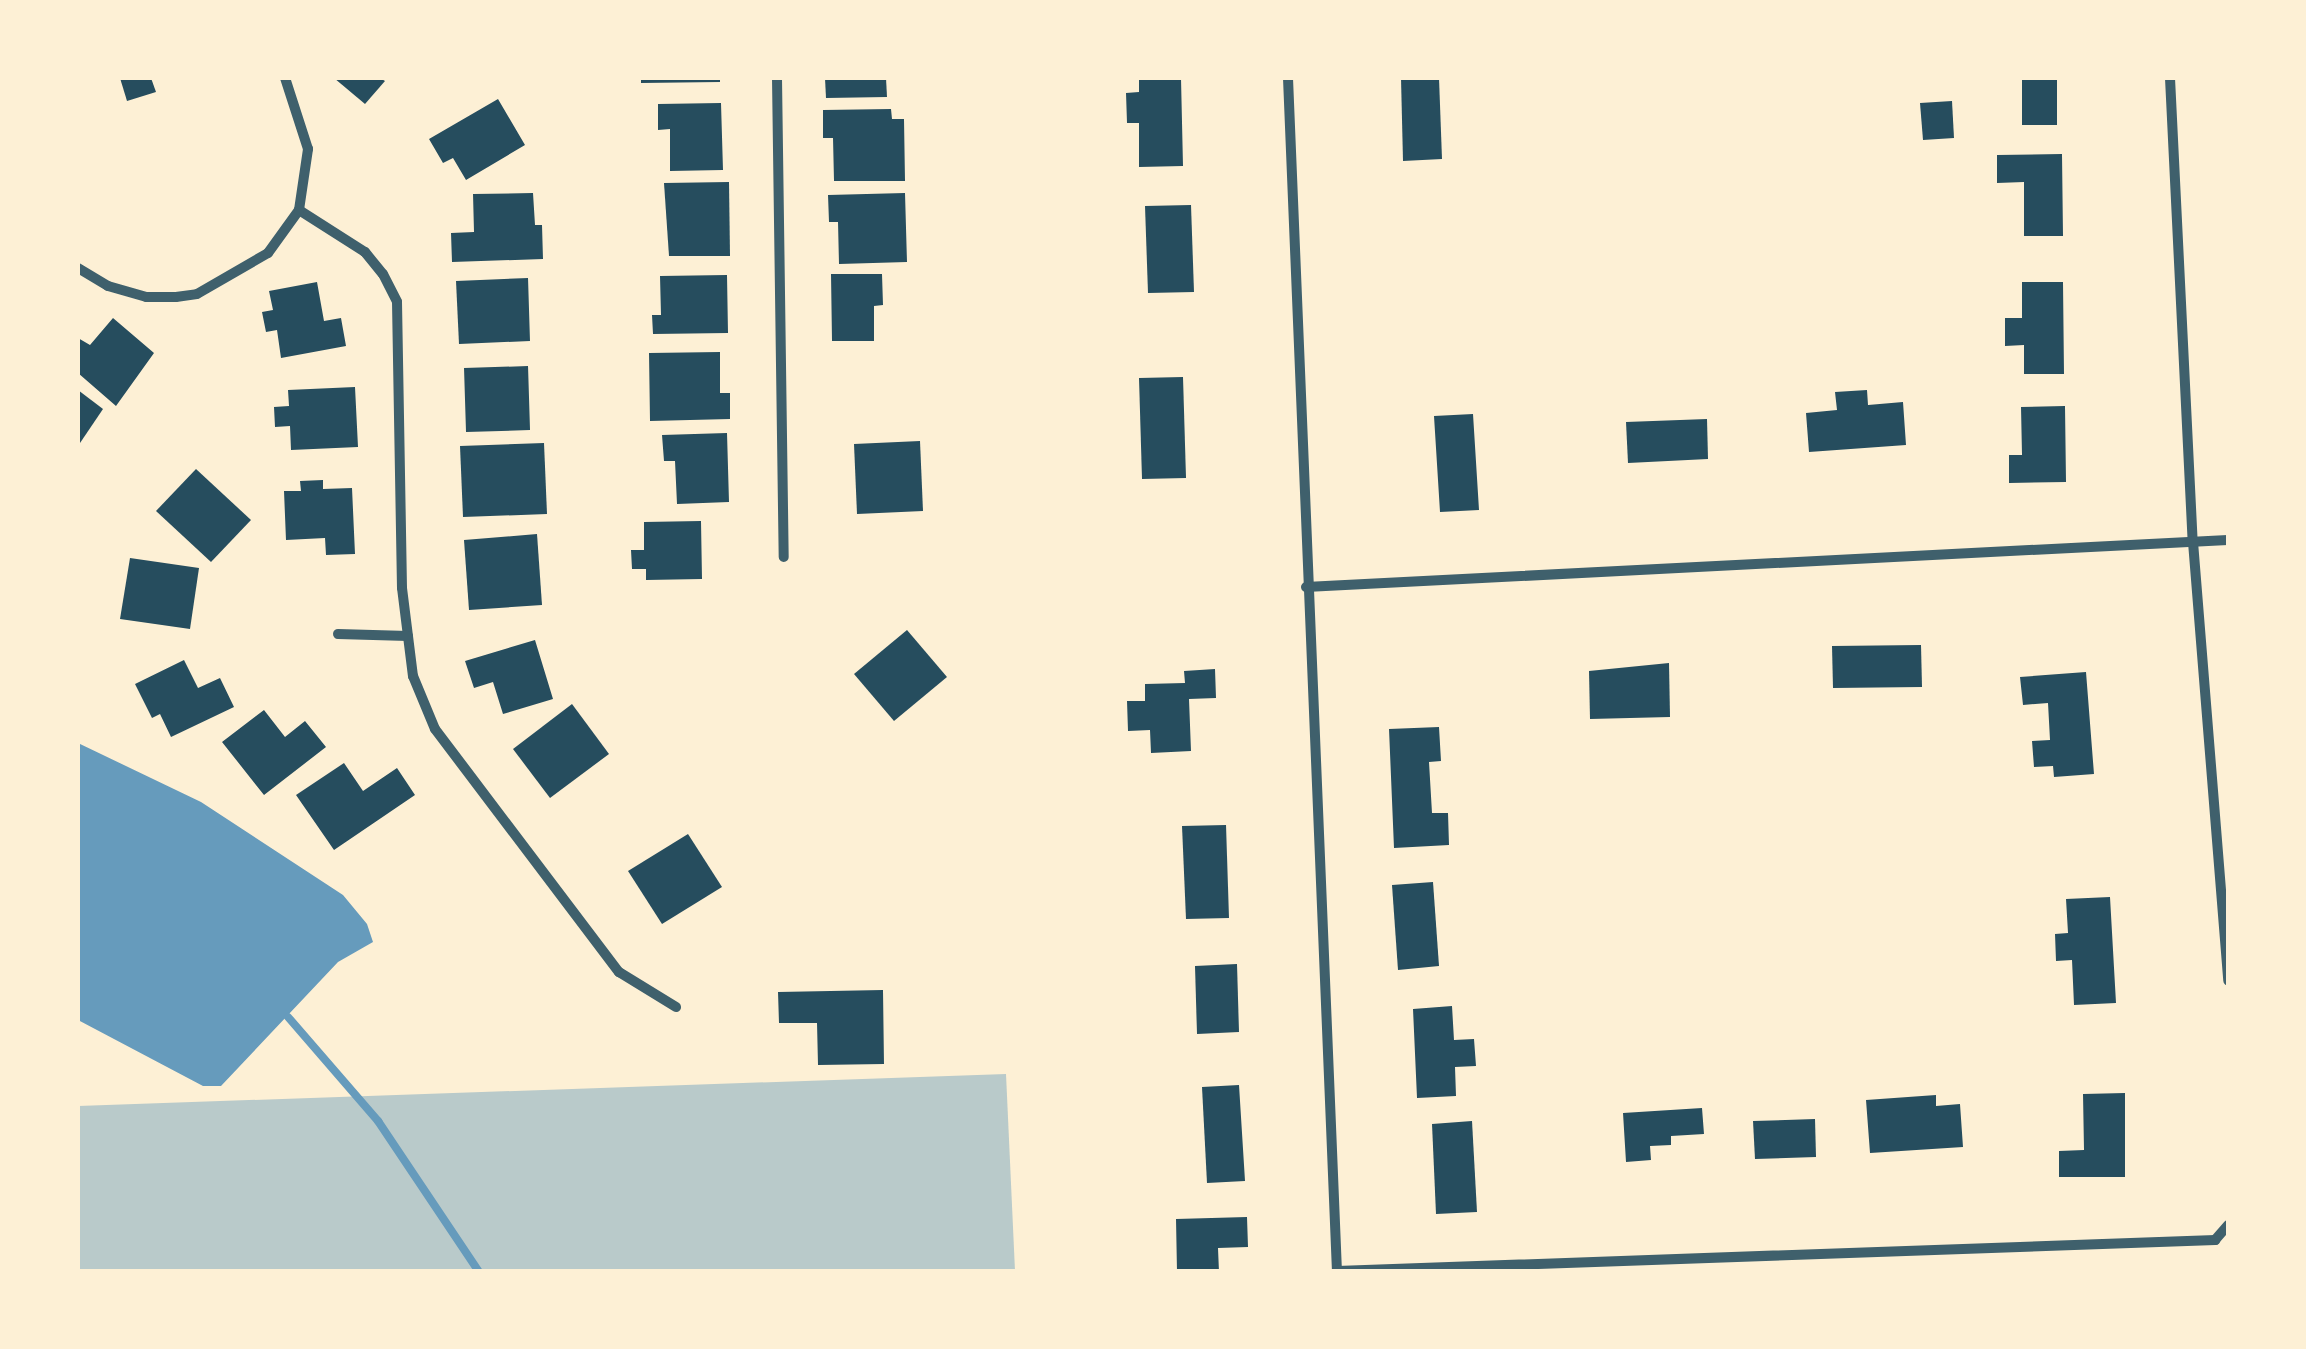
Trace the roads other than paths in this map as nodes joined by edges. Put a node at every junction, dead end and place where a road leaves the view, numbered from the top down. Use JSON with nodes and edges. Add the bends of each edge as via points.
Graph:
{"nodes":[{"id":1,"x":285,"y":78,"type":"edge"},
{"id":2,"x":777,"y":78,"type":"edge"},
{"id":3,"x":1288,"y":78,"type":"edge"},
{"id":4,"x":2170,"y":78,"type":"edge"},
{"id":5,"x":299,"y":210,"type":"junction"},
{"id":6,"x":78,"y":268,"type":"edge"},
{"id":7,"x":2228,"y":540,"type":"edge"},
{"id":8,"x":2193,"y":542,"type":"junction"},
{"id":9,"x":784,"y":557,"type":"dead end"},
{"id":10,"x":1306,"y":587,"type":"junction"},
{"id":11,"x":338,"y":634,"type":"dead end"},
{"id":12,"x":408,"y":636,"type":"junction"},
{"id":13,"x":2228,"y":981,"type":"edge"},
{"id":14,"x":676,"y":1007,"type":"dead end"},
{"id":15,"x":2228,"y":1226,"type":"edge"}],
"edges":[{"from":1,"to":5,"type":"street","via":[[308,150]]},
{"from":2,"to":9,"type":"street"},
{"from":3,"to":10,"type":"street"},
{"from":4,"to":8,"type":"street"},
{"from":5,"to":6,"type":"street","via":[[268,253],[198,294],[146,296],[108,286]]},
{"from":5,"to":12,"type":"street","via":[[365,252],[397,302]]},
{"from":7,"to":8,"type":"street"},
{"from":8,"to":10,"type":"street"},
{"from":8,"to":13,"type":"street"},
{"from":10,"to":15,"type":"street","via":[[1337,1272],[2215,1240]]},
{"from":11,"to":12,"type":"street"},
{"from":12,"to":14,"type":"street","via":[[413,676],[435,729],[619,972]]}]}
